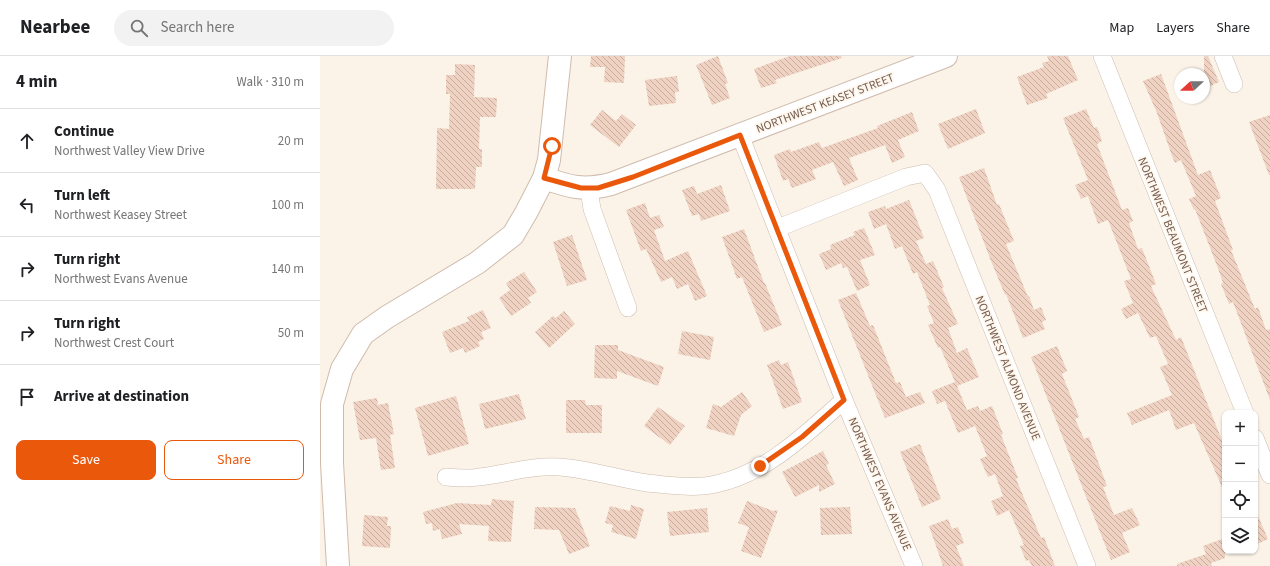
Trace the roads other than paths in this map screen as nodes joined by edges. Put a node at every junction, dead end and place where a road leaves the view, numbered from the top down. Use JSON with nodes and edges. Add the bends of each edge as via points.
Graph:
{"nodes":[{"id":1,"x":560,"y":56,"type":"edge"},
{"id":2,"x":946,"y":56,"type":"edge"},
{"id":3,"x":1102,"y":56,"type":"edge"},
{"id":4,"x":1223,"y":56,"type":"edge"},
{"id":5,"x":1234,"y":84,"type":"dead end"},
{"id":6,"x":740,"y":135,"type":"junction"},
{"id":7,"x":544,"y":178,"type":"junction"},
{"id":8,"x":589,"y":189,"type":"junction"},
{"id":9,"x":778,"y":228,"type":"junction"},
{"id":10,"x":628,"y":308,"type":"dead end"},
{"id":11,"x":844,"y":400,"type":"junction"},
{"id":12,"x":1244,"y":410,"type":"edge"},
{"id":13,"x":1258,"y":445,"type":"edge"},
{"id":14,"x":1270,"y":475,"type":"edge"},
{"id":15,"x":446,"y":477,"type":"dead end"},
{"id":16,"x":338,"y":566,"type":"edge"},
{"id":17,"x":914,"y":566,"type":"edge"},
{"id":18,"x":1087,"y":566,"type":"edge"}],
"edges":[{"from":1,"to":7,"type":"street","via":[[552,146]]},
{"from":2,"to":6,"type":"street","name":"NORTHWEST KEASEY STREET"},
{"from":3,"to":12,"type":"street","name":"NORTHWEST BEAUMONT STREET"},
{"from":4,"to":5,"type":"street"},
{"from":6,"to":8,"type":"street","name":"NORTHWEST KEASEY STREET","via":[[633,177]]},
{"from":6,"to":9,"type":"street","name":"NORTHWEST EVANS AVENUE"},
{"from":7,"to":8,"type":"street","name":"NORTHWEST KEASEY STREET","via":[[568,186]]},
{"from":7,"to":16,"type":"street","via":[[513,235],[477,264],[387,317],[364,334],[342,369],[332,404],[332,463]]},
{"from":8,"to":10,"type":"street","via":[[592,209]]},
{"from":9,"to":11,"type":"street","name":"NORTHWEST EVANS AVENUE"},
{"from":9,"to":18,"type":"street","name":"NORTHWEST ALMOND AVENUE","via":[[906,177],[925,173],[937,190]]},
{"from":11,"to":15,"type":"street","via":[[802,437],[760,466],[740,477],[716,484],[697,486],[647,483],[562,467],[530,468],[480,477]]},
{"from":11,"to":17,"type":"street","name":"NORTHWEST EVANS AVENUE"},
{"from":13,"to":14,"type":"street"}]}
